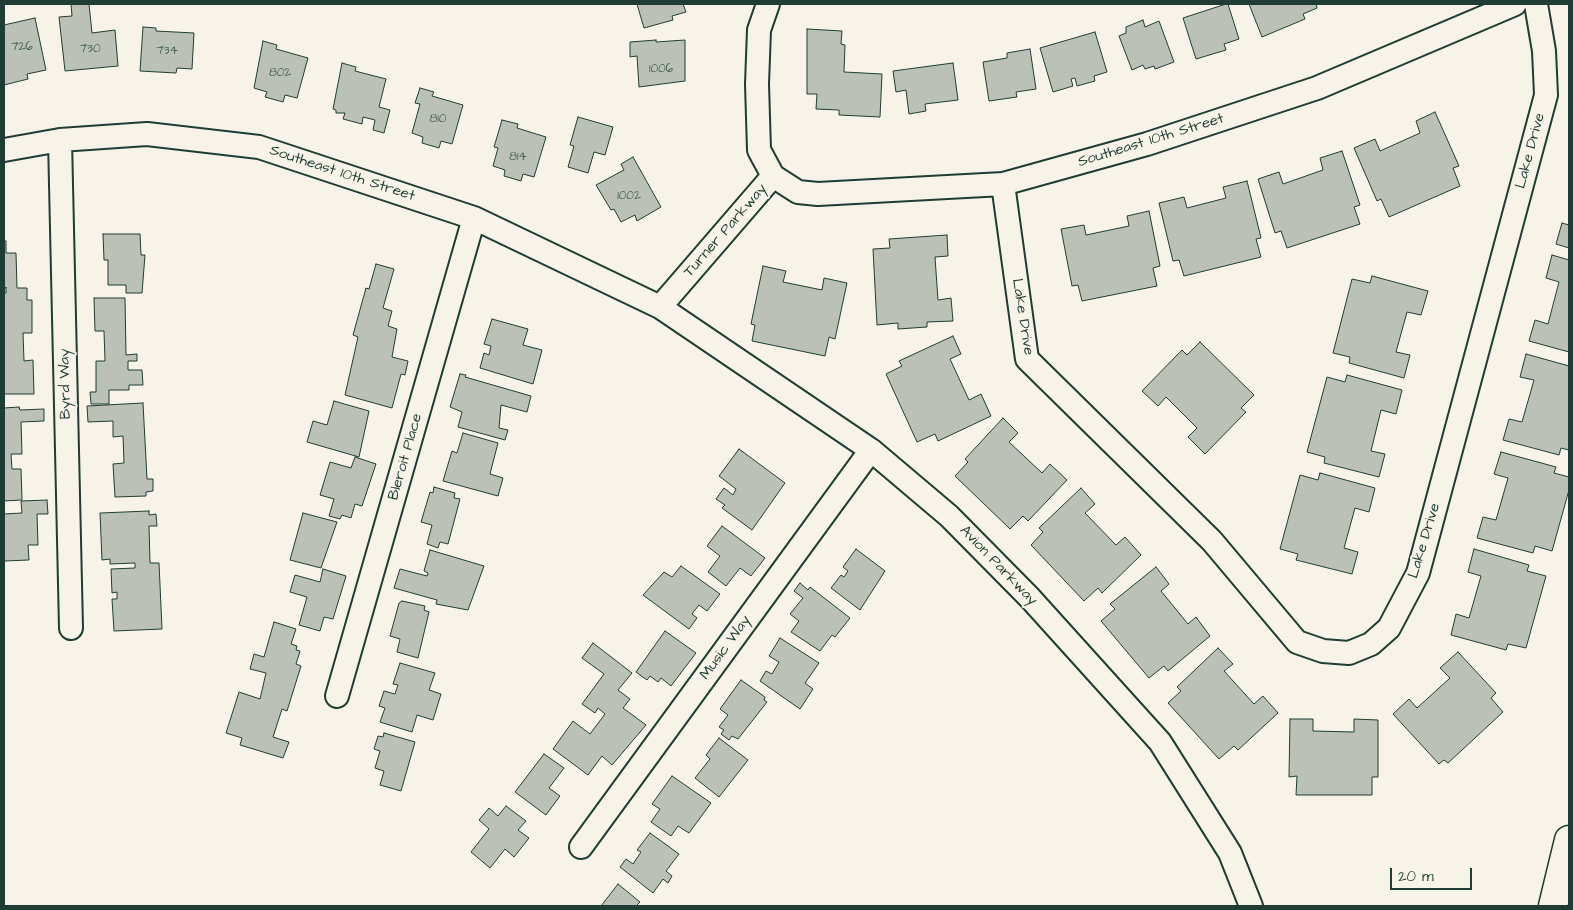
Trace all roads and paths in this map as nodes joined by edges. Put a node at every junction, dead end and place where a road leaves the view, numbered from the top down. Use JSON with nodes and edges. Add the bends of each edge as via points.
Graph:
{"nodes":[{"id":1,"x":768,"y":4,"type":"edge"},
{"id":2,"x":1515,"y":4,"type":"edge"},
{"id":3,"x":1536,"y":4,"type":"edge"},
{"id":4,"x":60,"y":140,"type":"junction"},
{"id":5,"x":4,"y":150,"type":"edge"},
{"id":6,"x":773,"y":176,"type":"junction"},
{"id":7,"x":1003,"y":184,"type":"junction"},
{"id":8,"x":474,"y":218,"type":"junction"},
{"id":9,"x":660,"y":307,"type":"junction"},
{"id":10,"x":871,"y":450,"type":"junction"},
{"id":11,"x":71,"y":628,"type":"dead end"},
{"id":12,"x":337,"y":696,"type":"dead end"},
{"id":13,"x":1569,"y":840,"type":"edge"},
{"id":14,"x":581,"y":847,"type":"dead end"},
{"id":15,"x":1252,"y":906,"type":"edge"},
{"id":16,"x":1553,"y":906,"type":"edge"}],
"edges":[{"from":1,"to":6,"type":"street","name":"Turner Parkway","via":[[759,30],[758,131],[759,150]]},
{"from":2,"to":7,"type":"street","name":"Southeast 10th Street","via":[[1317,88],[1147,144]]},
{"from":3,"to":7,"type":"street","name":"Lake Drive","via":[[1544,51],[1546,95],[1418,574],[1389,628],[1371,644],[1349,653],[1324,651],[1296,642],[1212,540],[1027,359]]},
{"from":4,"to":5,"type":"street","name":"Southeast 10th Street"},
{"from":4,"to":8,"type":"street","name":"Southeast 10th Street","via":[[146,134],[259,147]]},
{"from":4,"to":11,"type":"street","name":"Byrd Way"},
{"from":6,"to":7,"type":"street","name":"Southeast 10th Street","via":[[798,192],[818,194]]},
{"from":6,"to":9,"type":"street","name":"Turner Parkway"},
{"from":8,"to":9,"type":"street","name":"Southeast 10th Street"},
{"from":8,"to":12,"type":"street","name":"Bleroit Place"},
{"from":9,"to":10,"type":"street","name":"Avion Parkway"},
{"from":10,"to":14,"type":"street","name":"Music Way"},
{"from":10,"to":15,"type":"street","name":"Avion Parkway","via":[[949,516],[1030,598],[1160,742],[1230,853]]},
{"from":13,"to":16,"type":"street"}]}
